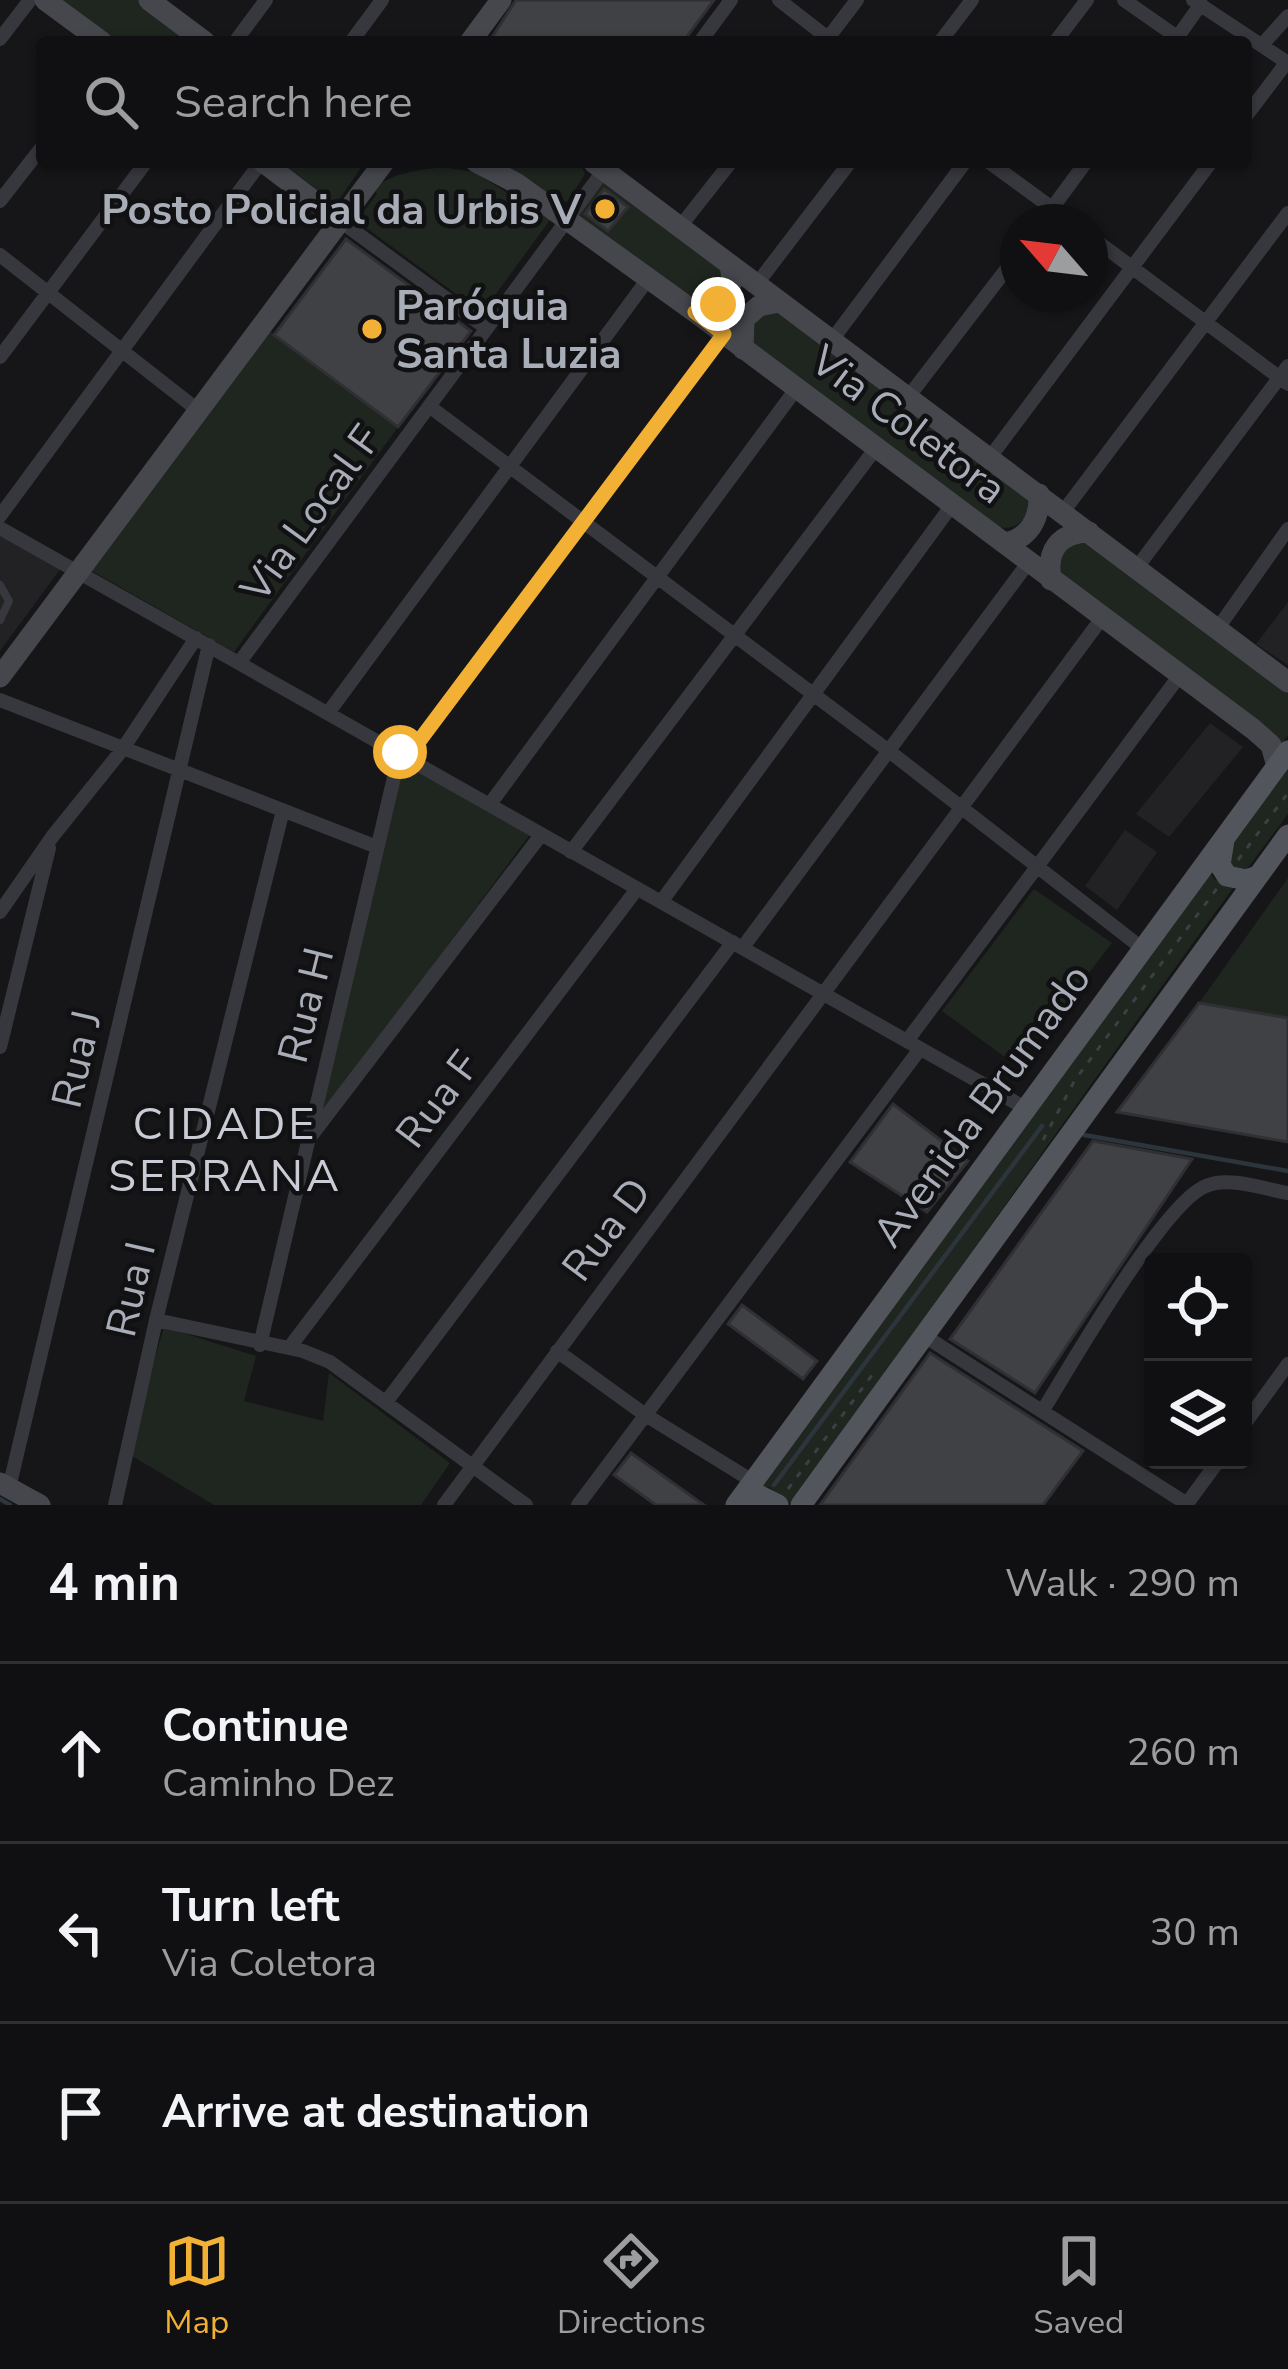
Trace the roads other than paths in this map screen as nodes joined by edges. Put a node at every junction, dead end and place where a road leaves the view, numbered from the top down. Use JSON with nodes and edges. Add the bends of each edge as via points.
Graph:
{"nodes":[{"id":1,"x":30,"y":0,"type":"edge"},
{"id":2,"x":45,"y":0,"type":"edge"},
{"id":3,"x":150,"y":0,"type":"edge"},
{"id":4,"x":266,"y":0,"type":"edge"},
{"id":5,"x":382,"y":0,"type":"edge"},
{"id":6,"x":501,"y":0,"type":"edge"},
{"id":7,"x":731,"y":0,"type":"edge"},
{"id":8,"x":779,"y":0,"type":"edge"},
{"id":9,"x":856,"y":0,"type":"edge"},
{"id":10,"x":972,"y":0,"type":"edge"},
{"id":11,"x":1087,"y":0,"type":"edge"},
{"id":12,"x":1124,"y":0,"type":"edge"},
{"id":13,"x":1197,"y":2,"type":"edge"},
{"id":14,"x":1288,"y":16,"type":"edge"},
{"id":15,"x":94,"y":36,"type":"edge"},
{"id":16,"x":197,"y":36,"type":"edge"},
{"id":17,"x":239,"y":36,"type":"edge"},
{"id":18,"x":355,"y":36,"type":"edge"},
{"id":19,"x":474,"y":36,"type":"edge"},
{"id":20,"x":704,"y":36,"type":"edge"},
{"id":21,"x":823,"y":36,"type":"edge"},
{"id":22,"x":832,"y":36,"type":"edge"},
{"id":23,"x":945,"y":36,"type":"edge"},
{"id":24,"x":1060,"y":36,"type":"edge"},
{"id":25,"x":1171,"y":36,"type":"edge"},
{"id":26,"x":1178,"y":36,"type":"edge"},
{"id":27,"x":1248,"y":36,"type":"edge"},
{"id":28,"x":1252,"y":38,"type":"edge"},
{"id":29,"x":0,"y":39,"type":"edge"},
{"id":30,"x":1262,"y":45,"type":"junction"},
{"id":31,"x":1287,"y":63,"type":"edge"},
{"id":32,"x":1252,"y":108,"type":"edge"},
{"id":33,"x":36,"y":155,"type":"edge"},
{"id":34,"x":141,"y":168,"type":"edge"},
{"id":35,"x":258,"y":168,"type":"edge"},
{"id":36,"x":270,"y":168,"type":"edge"},
{"id":37,"x":379,"y":168,"type":"edge"},
{"id":38,"x":493,"y":168,"type":"edge"},
{"id":39,"x":600,"y":168,"type":"edge"},
{"id":40,"x":606,"y":168,"type":"edge"},
{"id":41,"x":725,"y":168,"type":"edge"},
{"id":42,"x":845,"y":168,"type":"edge"},
{"id":43,"x":961,"y":168,"type":"edge"},
{"id":44,"x":997,"y":168,"type":"edge"},
{"id":45,"x":1083,"y":168,"type":"edge"},
{"id":46,"x":1206,"y":168,"type":"edge"},
{"id":47,"x":0,"y":201,"type":"edge"},
{"id":48,"x":1047,"y":204,"type":"edge"},
{"id":49,"x":1056,"y":204,"type":"edge"},
{"id":50,"x":1288,"y":213,"type":"edge"},
{"id":51,"x":565,"y":219,"type":"junction"},
{"id":52,"x":340,"y":220,"type":"junction"},
{"id":53,"x":679,"y":228,"type":"junction"},
{"id":54,"x":1108,"y":249,"type":"edge"},
{"id":55,"x":0,"y":255,"type":"edge"},
{"id":56,"x":730,"y":266,"type":"junction"},
{"id":57,"x":1131,"y":266,"type":"junction"},
{"id":58,"x":1000,"y":277,"type":"edge"},
{"id":59,"x":648,"y":279,"type":"junction"},
{"id":60,"x":756,"y":284,"type":"junction"},
{"id":61,"x":48,"y":291,"type":"junction"},
{"id":62,"x":778,"y":302,"type":"junction"},
{"id":63,"x":695,"y":312,"type":"junction"},
{"id":64,"x":1204,"y":320,"type":"junction"},
{"id":65,"x":485,"y":327,"type":"junction"},
{"id":66,"x":724,"y":334,"type":"junction"},
{"id":67,"x":832,"y":340,"type":"junction"},
{"id":68,"x":743,"y":349,"type":"junction"},
{"id":69,"x":124,"y":350,"type":"junction"},
{"id":70,"x":0,"y":358,"type":"edge"},
{"id":71,"x":1285,"y":376,"type":"edge"},
{"id":72,"x":796,"y":388,"type":"junction"},
{"id":73,"x":909,"y":396,"type":"junction"},
{"id":74,"x":429,"y":406,"type":"junction"},
{"id":75,"x":199,"y":411,"type":"junction"},
{"id":76,"x":876,"y":448,"type":"junction"},
{"id":77,"x":991,"y":456,"type":"junction"},
{"id":78,"x":510,"y":467,"type":"junction"},
{"id":79,"x":1039,"y":494,"type":"junction"},
{"id":80,"x":952,"y":505,"type":"junction"},
{"id":81,"x":1064,"y":512,"type":"junction"},
{"id":82,"x":0,"y":516,"type":"edge"},
{"id":83,"x":583,"y":523,"type":"junction"},
{"id":84,"x":0,"y":528,"type":"edge"},
{"id":85,"x":1288,"y":529,"type":"edge"},
{"id":86,"x":1090,"y":532,"type":"junction"},
{"id":87,"x":1004,"y":543,"type":"junction"},
{"id":88,"x":1028,"y":563,"type":"junction"},
{"id":89,"x":1138,"y":566,"type":"junction"},
{"id":90,"x":78,"y":573,"type":"junction"},
{"id":91,"x":658,"y":578,"type":"junction"},
{"id":92,"x":1051,"y":580,"type":"junction"},
{"id":93,"x":0,"y":585,"type":"edge"},
{"id":94,"x":1102,"y":618,"type":"junction"},
{"id":95,"x":0,"y":620,"type":"edge"},
{"id":96,"x":1217,"y":628,"type":"junction"},
{"id":97,"x":734,"y":636,"type":"junction"},
{"id":98,"x":202,"y":642,"type":"junction"},
{"id":99,"x":239,"y":663,"type":"junction"},
{"id":100,"x":1180,"y":676,"type":"junction"},
{"id":101,"x":0,"y":677,"type":"edge"},
{"id":102,"x":1288,"y":682,"type":"edge"},
{"id":103,"x":812,"y":694,"type":"junction"},
{"id":104,"x":0,"y":700,"type":"edge"},
{"id":105,"x":328,"y":713,"type":"junction"},
{"id":106,"x":122,"y":750,"type":"junction"},
{"id":107,"x":889,"y":751,"type":"junction"},
{"id":108,"x":404,"y":754,"type":"junction"},
{"id":109,"x":1282,"y":758,"type":"edge"},
{"id":110,"x":179,"y":769,"type":"junction"},
{"id":111,"x":490,"y":804,"type":"junction"},
{"id":112,"x":961,"y":808,"type":"junction"},
{"id":113,"x":283,"y":810,"type":"junction"},
{"id":114,"x":1288,"y":835,"type":"edge"},
{"id":115,"x":542,"y":836,"type":"junction"},
{"id":116,"x":52,"y":838,"type":"junction"},
{"id":117,"x":1224,"y":840,"type":"junction"},
{"id":118,"x":377,"y":847,"type":"junction"},
{"id":119,"x":571,"y":852,"type":"junction"},
{"id":120,"x":1036,"y":866,"type":"junction"},
{"id":121,"x":1258,"y":876,"type":"junction"},
{"id":122,"x":637,"y":889,"type":"junction"},
{"id":123,"x":661,"y":902,"type":"junction"},
{"id":124,"x":0,"y":912,"type":"edge"},
{"id":125,"x":738,"y":944,"type":"junction"},
{"id":126,"x":1143,"y":949,"type":"junction"},
{"id":127,"x":824,"y":993,"type":"junction"},
{"id":128,"x":913,"y":1045,"type":"junction"},
{"id":129,"x":0,"y":1047,"type":"edge"},
{"id":130,"x":1027,"y":1109,"type":"junction"},
{"id":131,"x":305,"y":1144,"type":"junction"},
{"id":132,"x":1288,"y":1193,"type":"edge"},
{"id":133,"x":156,"y":1320,"type":"junction"},
{"id":134,"x":926,"y":1336,"type":"junction"},
{"id":135,"x":260,"y":1345,"type":"junction"},
{"id":136,"x":289,"y":1348,"type":"junction"},
{"id":137,"x":556,"y":1351,"type":"junction"},
{"id":138,"x":1288,"y":1364,"type":"edge"},
{"id":139,"x":386,"y":1402,"type":"junction"},
{"id":140,"x":1043,"y":1410,"type":"junction"},
{"id":141,"x":644,"y":1414,"type":"junction"},
{"id":142,"x":1252,"y":1414,"type":"edge"},
{"id":143,"x":472,"y":1465,"type":"junction"},
{"id":144,"x":1212,"y":1469,"type":"edge"},
{"id":145,"x":754,"y":1482,"type":"junction"},
{"id":146,"x":4,"y":1485,"type":"edge"},
{"id":147,"x":738,"y":1503,"type":"edge"},
{"id":148,"x":777,"y":1504,"type":"edge"},
{"id":149,"x":1186,"y":1504,"type":"edge"},
{"id":150,"x":40,"y":1505,"type":"edge"},
{"id":151,"x":115,"y":1505,"type":"edge"},
{"id":152,"x":444,"y":1505,"type":"edge"},
{"id":153,"x":526,"y":1505,"type":"edge"},
{"id":154,"x":578,"y":1505,"type":"edge"},
{"id":155,"x":801,"y":1505,"type":"edge"}],
"edges":[{"from":1,"to":29,"type":"street"},
{"from":2,"to":15,"type":"street"},
{"from":3,"to":16,"type":"street"},
{"from":4,"to":17,"type":"street"},
{"from":5,"to":18,"type":"street"},
{"from":6,"to":19,"type":"street"},
{"from":7,"to":20,"type":"street"},
{"from":8,"to":21,"type":"street"},
{"from":9,"to":22,"type":"street"},
{"from":10,"to":23,"type":"street"},
{"from":11,"to":24,"type":"street"},
{"from":12,"to":25,"type":"street"},
{"from":13,"to":26,"type":"street"},
{"from":13,"to":27,"type":"street"},
{"from":14,"to":30,"type":"street"},
{"from":28,"to":30,"type":"street"},
{"from":30,"to":31,"type":"street"},
{"from":31,"to":32,"type":"street"},
{"from":33,"to":47,"type":"street"},
{"from":34,"to":61,"type":"street"},
{"from":35,"to":69,"type":"street"},
{"from":36,"to":52,"type":"street"},
{"from":37,"to":52,"type":"street"},
{"from":38,"to":51,"type":"street","name":"Via Coletora"},
{"from":39,"to":51,"type":"street","name":"Via Local F"},
{"from":40,"to":53,"type":"street","name":"Via Coletora"},
{"from":41,"to":53,"type":"street"},
{"from":42,"to":60,"type":"street"},
{"from":43,"to":67,"type":"street"},
{"from":44,"to":48,"type":"street"},
{"from":45,"to":49,"type":"street"},
{"from":46,"to":57,"type":"street"},
{"from":50,"to":64,"type":"street"},
{"from":51,"to":59,"type":"street","name":"Via Coletora"},
{"from":51,"to":65,"type":"street","name":"Via Local F"},
{"from":52,"to":65,"type":"street"},
{"from":52,"to":75,"type":"street"},
{"from":53,"to":56,"type":"street","name":"Via Coletora"},
{"from":54,"to":57,"type":"street"},
{"from":55,"to":61,"type":"street"},
{"from":56,"to":60,"type":"street","name":"Via Coletora"},
{"from":56,"to":63,"type":"street","via":[[725,297]]},
{"from":57,"to":64,"type":"street"},
{"from":57,"to":77,"type":"street"},
{"from":58,"to":73,"type":"street"},
{"from":59,"to":63,"type":"street","name":"Via Coletora"},
{"from":59,"to":78,"type":"street"},
{"from":60,"to":62,"type":"street","name":"Via Coletora"},
{"from":61,"to":69,"type":"street"},
{"from":61,"to":70,"type":"street"},
{"from":62,"to":67,"type":"street","name":"Via Coletora"},
{"from":62,"to":68,"type":"street","via":[[744,320]]},
{"from":63,"to":66,"type":"street","name":"Via Coletora"},
{"from":64,"to":71,"type":"street"},
{"from":64,"to":81,"type":"street"},
{"from":65,"to":74,"type":"street","name":"Via Local F"},
{"from":66,"to":68,"type":"street","name":"Via Coletora"},
{"from":66,"to":83,"type":"street"},
{"from":67,"to":73,"type":"street","name":"Via Coletora"},
{"from":68,"to":72,"type":"street","name":"Via Coletora"},
{"from":69,"to":75,"type":"street"},
{"from":69,"to":82,"type":"street"},
{"from":71,"to":89,"type":"street"},
{"from":72,"to":76,"type":"street","name":"Via Coletora"},
{"from":72,"to":91,"type":"street"},
{"from":73,"to":77,"type":"street","name":"Via Coletora"},
{"from":74,"to":78,"type":"street"},
{"from":74,"to":99,"type":"street","name":"Via Local F"},
{"from":75,"to":90,"type":"street"},
{"from":76,"to":80,"type":"street","name":"Via Coletora"},
{"from":76,"to":97,"type":"street"},
{"from":77,"to":79,"type":"street","name":"Via Coletora"},
{"from":78,"to":83,"type":"street"},
{"from":78,"to":105,"type":"street"},
{"from":79,"to":81,"type":"street","name":"Via Coletora"},
{"from":79,"to":87,"type":"street","via":[[1028,532]]},
{"from":80,"to":87,"type":"street","name":"Via Coletora"},
{"from":80,"to":103,"type":"street"},
{"from":81,"to":86,"type":"street","name":"Via Coletora"},
{"from":83,"to":91,"type":"street"},
{"from":83,"to":108,"type":"street"},
{"from":84,"to":90,"type":"street"},
{"from":85,"to":96,"type":"street"},
{"from":86,"to":89,"type":"street","name":"Via Coletora"},
{"from":86,"to":92,"type":"street","via":[[1056,545]]},
{"from":87,"to":88,"type":"street","name":"Via Coletora"},
{"from":88,"to":92,"type":"street","name":"Via Coletora"},
{"from":88,"to":107,"type":"street"},
{"from":89,"to":96,"type":"street","name":"Via Coletora"},
{"from":90,"to":98,"type":"street"},
{"from":90,"to":101,"type":"street"},
{"from":91,"to":97,"type":"street"},
{"from":91,"to":111,"type":"street"},
{"from":92,"to":94,"type":"street","name":"Via Coletora"},
{"from":93,"to":95,"type":"lane","via":[[9,601]]},
{"from":94,"to":100,"type":"street","name":"Via Coletora"},
{"from":94,"to":112,"type":"street","name":"Rua D"},
{"from":96,"to":102,"type":"street","name":"Via Coletora"},
{"from":97,"to":103,"type":"street"},
{"from":97,"to":119,"type":"street"},
{"from":98,"to":99,"type":"street"},
{"from":98,"to":106,"type":"street"},
{"from":98,"to":110,"type":"street","name":"Rua J"},
{"from":99,"to":105,"type":"street"},
{"from":100,"to":109,"type":"street","name":"Via Coletora"},
{"from":100,"to":120,"type":"street"},
{"from":103,"to":107,"type":"street"},
{"from":103,"to":123,"type":"street"},
{"from":104,"to":106,"type":"street"},
{"from":105,"to":108,"type":"street"},
{"from":106,"to":110,"type":"street"},
{"from":106,"to":116,"type":"street"},
{"from":107,"to":112,"type":"street"},
{"from":107,"to":125,"type":"street"},
{"from":108,"to":111,"type":"street"},
{"from":108,"to":118,"type":"street","name":"Rua H"},
{"from":109,"to":117,"type":"main road","name":"Avenida Brumado"},
{"from":110,"to":113,"type":"street"},
{"from":110,"to":146,"type":"street","name":"Rua J"},
{"from":111,"to":115,"type":"street"},
{"from":112,"to":120,"type":"street"},
{"from":112,"to":127,"type":"street","name":"Rua D"},
{"from":113,"to":118,"type":"street"},
{"from":113,"to":133,"type":"street","name":"Rua I"},
{"from":114,"to":121,"type":"main road"},
{"from":115,"to":119,"type":"street"},
{"from":115,"to":131,"type":"street"},
{"from":116,"to":124,"type":"street"},
{"from":116,"to":129,"type":"street"},
{"from":117,"to":121,"type":"main road","via":[[1220,865],[1227,876]]},
{"from":117,"to":126,"type":"main road","name":"Avenida Brumado"},
{"from":118,"to":131,"type":"street","name":"Rua H"},
{"from":119,"to":122,"type":"street"},
{"from":120,"to":126,"type":"street"},
{"from":120,"to":128,"type":"street"},
{"from":121,"to":134,"type":"main road"},
{"from":122,"to":123,"type":"street"},
{"from":122,"to":136,"type":"street","name":"Rua F"},
{"from":123,"to":125,"type":"street"},
{"from":125,"to":127,"type":"street"},
{"from":125,"to":139,"type":"street"},
{"from":126,"to":130,"type":"main road","name":"Avenida Brumado"},
{"from":127,"to":128,"type":"street"},
{"from":127,"to":137,"type":"street","name":"Rua D"},
{"from":128,"to":130,"type":"street"},
{"from":128,"to":141,"type":"street"},
{"from":130,"to":145,"type":"main road","name":"Avenida Brumado"},
{"from":131,"to":135,"type":"street","name":"Rua H"},
{"from":132,"to":140,"type":"street","via":[[1216,1183],[1187,1195]]},
{"from":133,"to":135,"type":"street"},
{"from":133,"to":151,"type":"street","name":"Rua I"},
{"from":134,"to":140,"type":"street"},
{"from":134,"to":155,"type":"main road"},
{"from":135,"to":136,"type":"street"},
{"from":136,"to":139,"type":"street","via":[[330,1362]]},
{"from":137,"to":141,"type":"street"},
{"from":137,"to":143,"type":"street","name":"Rua D"},
{"from":138,"to":142,"type":"street"},
{"from":139,"to":143,"type":"street"},
{"from":140,"to":149,"type":"street"},
{"from":141,"to":145,"type":"street"},
{"from":141,"to":154,"type":"street"},
{"from":143,"to":152,"type":"street","name":"Rua D"},
{"from":143,"to":153,"type":"street"},
{"from":144,"to":149,"type":"street"},
{"from":145,"to":147,"type":"main road","name":"Avenida Brumado"},
{"from":146,"to":150,"type":"street"},
{"from":147,"to":148,"type":"main road","via":[[758,1495]]}]}
